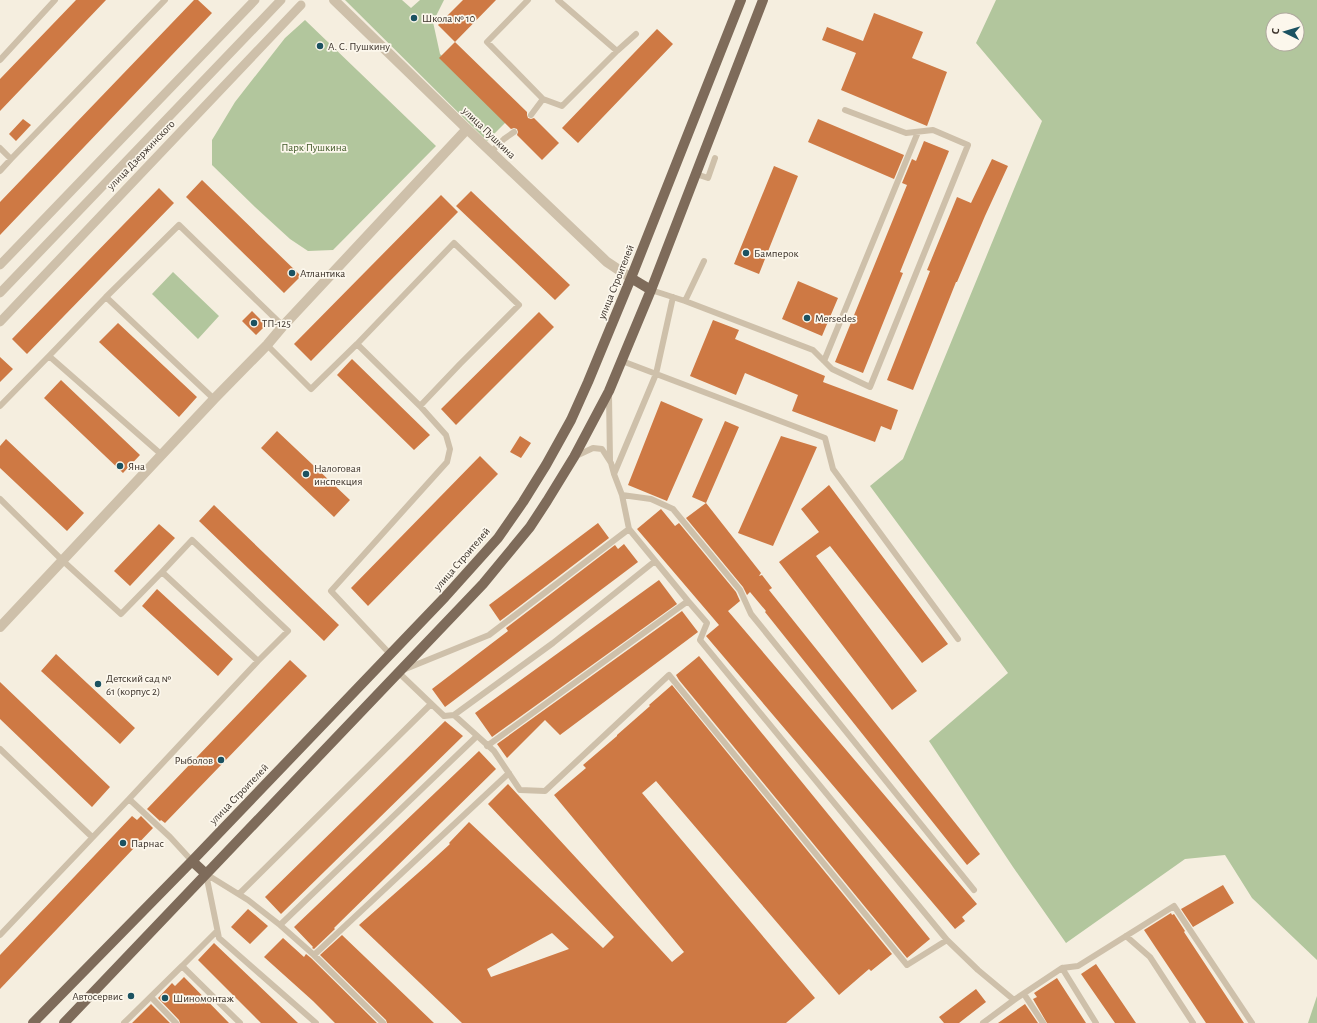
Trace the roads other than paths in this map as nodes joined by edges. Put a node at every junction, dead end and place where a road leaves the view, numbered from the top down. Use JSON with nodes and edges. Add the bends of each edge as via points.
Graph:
{"nodes":[{"id":1,"x":55,"y":0,"type":"edge"},
{"id":2,"x":165,"y":0,"type":"edge"},
{"id":3,"x":255,"y":0,"type":"edge"},
{"id":4,"x":281,"y":0,"type":"edge"},
{"id":5,"x":334,"y":0,"type":"edge"},
{"id":6,"x":528,"y":0,"type":"edge"},
{"id":7,"x":558,"y":0,"type":"edge"},
{"id":8,"x":741,"y":0,"type":"edge"},
{"id":9,"x":763,"y":0,"type":"edge"},
{"id":10,"x":301,"y":5,"type":"dead end"},
{"id":11,"x":636,"y":34,"type":"dead end"},
{"id":12,"x":617,"y":51,"type":"junction"},
{"id":13,"x":0,"y":60,"type":"edge"},
{"id":14,"x":543,"y":98,"type":"junction"},
{"id":15,"x":845,"y":110,"type":"dead end"},
{"id":16,"x":531,"y":116,"type":"dead end"},
{"id":17,"x":467,"y":129,"type":"junction"},
{"id":18,"x":514,"y":132,"type":"dead end"},
{"id":19,"x":918,"y":132,"type":"junction"},
{"id":20,"x":0,"y":148,"type":"edge"},
{"id":21,"x":492,"y":152,"type":"junction"},
{"id":22,"x":715,"y":158,"type":"dead end"},
{"id":23,"x":11,"y":159,"type":"junction"},
{"id":24,"x":0,"y":171,"type":"edge"},
{"id":25,"x":696,"y":174,"type":"junction"},
{"id":26,"x":704,"y":261,"type":"dead end"},
{"id":27,"x":0,"y":265,"type":"edge"},
{"id":28,"x":631,"y":278,"type":"junction"},
{"id":29,"x":651,"y":290,"type":"junction"},
{"id":30,"x":0,"y":294,"type":"edge"},
{"id":31,"x":106,"y":297,"type":"junction"},
{"id":32,"x":673,"y":297,"type":"junction"},
{"id":33,"x":685,"y":301,"type":"junction"},
{"id":34,"x":0,"y":322,"type":"edge"},
{"id":35,"x":283,"y":326,"type":"junction"},
{"id":36,"x":357,"y":344,"type":"junction"},
{"id":37,"x":267,"y":345,"type":"junction"},
{"id":38,"x":49,"y":356,"type":"junction"},
{"id":39,"x":622,"y":361,"type":"junction"},
{"id":40,"x":824,"y":361,"type":"junction"},
{"id":41,"x":656,"y":374,"type":"junction"},
{"id":42,"x":609,"y":391,"type":"junction"},
{"id":43,"x":214,"y":399,"type":"junction"},
{"id":44,"x":0,"y":406,"type":"edge"},
{"id":45,"x":420,"y":406,"type":"junction"},
{"id":46,"x":162,"y":455,"type":"junction"},
{"id":47,"x":574,"y":457,"type":"junction"},
{"id":48,"x":610,"y":463,"type":"junction"},
{"id":49,"x":614,"y":474,"type":"junction"},
{"id":50,"x":622,"y":495,"type":"junction"},
{"id":51,"x":0,"y":499,"type":"edge"},
{"id":52,"x":629,"y":529,"type":"junction"},
{"id":53,"x":62,"y":560,"type":"junction"},
{"id":54,"x":655,"y":561,"type":"junction"},
{"id":55,"x":162,"y":572,"type":"junction"},
{"id":56,"x":688,"y":602,"type":"junction"},
{"id":57,"x":0,"y":627,"type":"edge"},
{"id":58,"x":958,"y":639,"type":"dead end"},
{"id":59,"x":390,"y":654,"type":"junction"},
{"id":60,"x":258,"y":661,"type":"junction"},
{"id":61,"x":398,"y":672,"type":"junction"},
{"id":62,"x":431,"y":704,"type":"junction"},
{"id":63,"x":454,"y":715,"type":"junction"},
{"id":64,"x":477,"y":736,"type":"junction"},
{"id":65,"x":487,"y":746,"type":"junction"},
{"id":66,"x":0,"y":749,"type":"edge"},
{"id":67,"x":509,"y":773,"type":"junction"},
{"id":68,"x":130,"y":799,"type":"junction"},
{"id":69,"x":92,"y":837,"type":"junction"},
{"id":70,"x":192,"y":861,"type":"junction"},
{"id":71,"x":206,"y":874,"type":"junction"},
{"id":72,"x":974,"y":890,"type":"dead end"},
{"id":73,"x":239,"y":894,"type":"junction"},
{"id":74,"x":280,"y":925,"type":"junction"},
{"id":75,"x":217,"y":931,"type":"junction"},
{"id":76,"x":0,"y":935,"type":"edge"},
{"id":77,"x":1126,"y":936,"type":"junction"},
{"id":78,"x":947,"y":940,"type":"junction"},
{"id":79,"x":314,"y":955,"type":"junction"},
{"id":80,"x":182,"y":966,"type":"junction"},
{"id":81,"x":1062,"y":968,"type":"junction"},
{"id":82,"x":1024,"y":994,"type":"junction"},
{"id":83,"x":150,"y":997,"type":"junction"},
{"id":84,"x":1014,"y":1000,"type":"junction"},
{"id":85,"x":987,"y":1022,"type":"edge"},
{"id":86,"x":33,"y":1023,"type":"edge"},
{"id":87,"x":64,"y":1023,"type":"edge"},
{"id":88,"x":124,"y":1023,"type":"edge"},
{"id":89,"x":176,"y":1023,"type":"edge"},
{"id":90,"x":240,"y":1023,"type":"edge"},
{"id":91,"x":316,"y":1023,"type":"edge"},
{"id":92,"x":383,"y":1023,"type":"edge"},
{"id":93,"x":1043,"y":1023,"type":"edge"},
{"id":94,"x":1096,"y":1023,"type":"edge"},
{"id":95,"x":1193,"y":1023,"type":"edge"},
{"id":96,"x":1252,"y":1023,"type":"edge"}],
"edges":[{"from":1,"to":13,"type":"lane"},
{"from":2,"to":23,"type":"lane"},
{"from":3,"to":27,"type":"street"},
{"from":4,"to":30,"type":"street","name":"улица Дзержинского"},
{"from":5,"to":17,"type":"street","name":"улица Пушкина"},
{"from":6,"to":14,"type":"lane","via":[[487,42]]},
{"from":7,"to":12,"type":"lane"},
{"from":8,"to":28,"type":"main road","name":"улица Строителей"},
{"from":9,"to":25,"type":"main road"},
{"from":10,"to":34,"type":"street","name":"улица Дзержинского"},
{"from":11,"to":12,"type":"lane"},
{"from":12,"to":14,"type":"lane","via":[[562,106]]},
{"from":14,"to":16,"type":"lane"},
{"from":15,"to":19,"type":"lane","via":[[906,133]]},
{"from":17,"to":21,"type":"street","name":"улица Пушкина"},
{"from":17,"to":35,"type":"street"},
{"from":18,"to":21,"type":"lane"},
{"from":19,"to":40,"type":"lane"},
{"from":19,"to":40,"type":"lane","via":[[933,130],[968,145],[870,387],[832,369]]},
{"from":20,"to":23,"type":"lane"},
{"from":21,"to":28,"type":"street","name":"улица Пушкина","via":[[607,262]]},
{"from":22,"to":25,"type":"lane","via":[[708,178]]},
{"from":23,"to":24,"type":"lane"},
{"from":25,"to":29,"type":"main road"},
{"from":26,"to":33,"type":"lane"},
{"from":28,"to":29,"type":"main road"},
{"from":28,"to":59,"type":"main road","name":"улица Строителей","via":[[570,420],[523,502],[498,538]]},
{"from":29,"to":32,"type":"lane"},
{"from":29,"to":39,"type":"main road"},
{"from":31,"to":35,"type":"lane","via":[[179,225]]},
{"from":31,"to":38,"type":"lane"},
{"from":31,"to":43,"type":"lane"},
{"from":32,"to":33,"type":"lane"},
{"from":32,"to":41,"type":"lane"},
{"from":33,"to":40,"type":"lane","via":[[813,350]]},
{"from":35,"to":37,"type":"street"},
{"from":36,"to":37,"type":"lane","via":[[311,389]]},
{"from":36,"to":45,"type":"lane"},
{"from":36,"to":45,"type":"lane","via":[[454,243],[519,305]]},
{"from":37,"to":43,"type":"street"},
{"from":38,"to":44,"type":"lane"},
{"from":38,"to":46,"type":"lane"},
{"from":39,"to":41,"type":"lane"},
{"from":39,"to":42,"type":"main road"},
{"from":41,"to":49,"type":"lane"},
{"from":41,"to":58,"type":"lane","via":[[825,438],[834,469]]},
{"from":42,"to":47,"type":"main road"},
{"from":42,"to":48,"type":"lane"},
{"from":43,"to":46,"type":"street"},
{"from":45,"to":59,"type":"lane","via":[[446,435],[450,449],[447,462],[331,591]]},
{"from":46,"to":53,"type":"street"},
{"from":47,"to":48,"type":"lane","via":[[593,448],[602,449]]},
{"from":47,"to":61,"type":"main road","via":[[530,528],[512,550],[483,584]]},
{"from":48,"to":49,"type":"lane"},
{"from":49,"to":50,"type":"lane"},
{"from":50,"to":52,"type":"lane"},
{"from":50,"to":72,"type":"lane","via":[[651,500],[673,509],[740,590],[751,614]]},
{"from":51,"to":53,"type":"lane"},
{"from":52,"to":54,"type":"lane"},
{"from":52,"to":61,"type":"lane","via":[[489,636]]},
{"from":53,"to":55,"type":"lane","via":[[121,614]]},
{"from":53,"to":57,"type":"street"},
{"from":54,"to":56,"type":"lane"},
{"from":54,"to":63,"type":"lane","via":[[552,643]]},
{"from":55,"to":60,"type":"lane"},
{"from":55,"to":60,"type":"lane","via":[[192,540],[288,631]]},
{"from":56,"to":65,"type":"lane"},
{"from":56,"to":78,"type":"lane","via":[[707,623],[700,640]]},
{"from":59,"to":70,"type":"main road","name":"улица Строителей"},
{"from":60,"to":68,"type":"lane"},
{"from":61,"to":62,"type":"lane"},
{"from":61,"to":71,"type":"main road"},
{"from":62,"to":63,"type":"lane","via":[[444,716]]},
{"from":62,"to":73,"type":"lane"},
{"from":63,"to":64,"type":"lane"},
{"from":64,"to":65,"type":"lane"},
{"from":64,"to":74,"type":"lane"},
{"from":65,"to":67,"type":"lane","via":[[494,751]]},
{"from":66,"to":69,"type":"lane"},
{"from":67,"to":78,"type":"lane","via":[[520,790],[545,792],[669,675],[907,965]]},
{"from":67,"to":79,"type":"lane"},
{"from":68,"to":69,"type":"lane"},
{"from":68,"to":70,"type":"lane"},
{"from":69,"to":76,"type":"lane"},
{"from":70,"to":71,"type":"main road"},
{"from":70,"to":86,"type":"main road","name":"улица Строителей"},
{"from":71,"to":73,"type":"lane"},
{"from":71,"to":75,"type":"lane"},
{"from":71,"to":87,"type":"main road"},
{"from":73,"to":74,"type":"lane"},
{"from":74,"to":79,"type":"lane"},
{"from":75,"to":80,"type":"lane"},
{"from":75,"to":91,"type":"lane","via":[[218,938]]},
{"from":77,"to":81,"type":"lane","via":[[1078,966]]},
{"from":77,"to":95,"type":"lane","via":[[1150,957]]},
{"from":77,"to":96,"type":"lane","via":[[1174,906]]},
{"from":78,"to":84,"type":"lane"},
{"from":79,"to":92,"type":"lane"},
{"from":80,"to":83,"type":"lane"},
{"from":80,"to":90,"type":"lane"},
{"from":81,"to":82,"type":"lane"},
{"from":81,"to":94,"type":"lane"},
{"from":82,"to":84,"type":"lane"},
{"from":82,"to":93,"type":"lane"},
{"from":83,"to":88,"type":"lane"},
{"from":83,"to":89,"type":"lane"},
{"from":84,"to":85,"type":"lane"}]}
